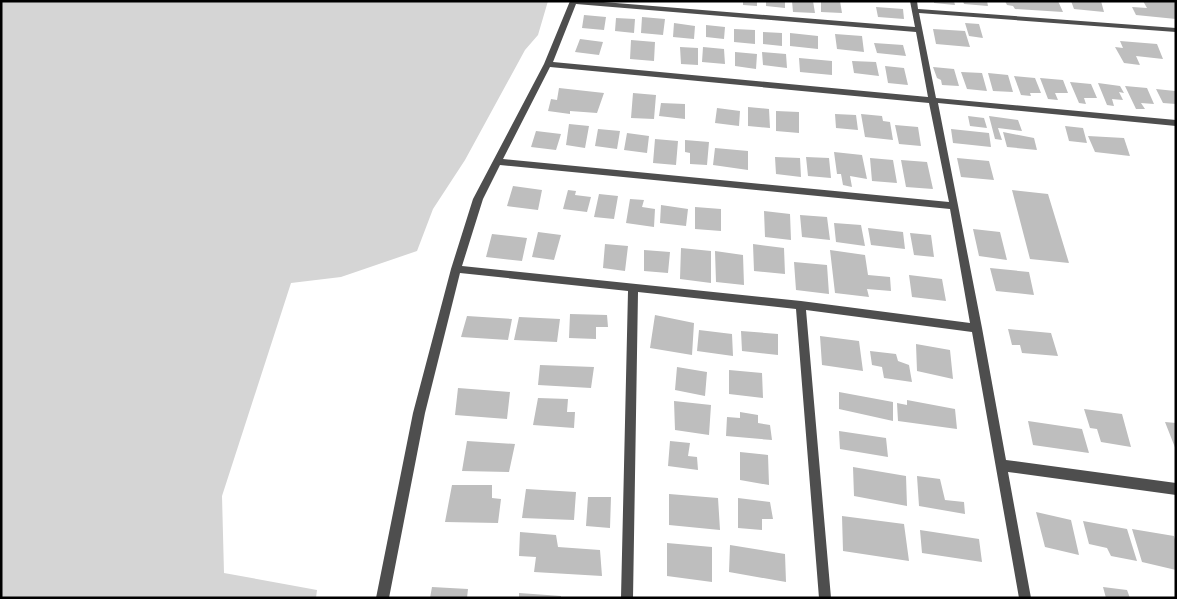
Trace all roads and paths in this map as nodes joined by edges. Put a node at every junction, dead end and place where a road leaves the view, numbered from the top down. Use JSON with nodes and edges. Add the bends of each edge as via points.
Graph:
{"nodes":[{"id":1,"x":574,"y":2,"type":"edge"},
{"id":2,"x":914,"y":6,"type":"edge"},
{"id":3,"x":919,"y":30,"type":"junction"},
{"id":4,"x":1176,"y":30,"type":"edge"},
{"id":5,"x":548,"y":64,"type":"junction"},
{"id":6,"x":933,"y":100,"type":"junction"},
{"id":7,"x":1176,"y":123,"type":"edge"},
{"id":8,"x":496,"y":162,"type":"junction"},
{"id":9,"x":954,"y":206,"type":"junction"},
{"id":10,"x":456,"y":269,"type":"junction"},
{"id":11,"x":633,"y":286,"type":"junction"},
{"id":12,"x":801,"y":305,"type":"junction"},
{"id":13,"x":977,"y":328,"type":"junction"},
{"id":14,"x":1000,"y":465,"type":"junction"},
{"id":15,"x":1176,"y":490,"type":"edge"},
{"id":16,"x":382,"y":598,"type":"edge"},
{"id":17,"x":627,"y":598,"type":"edge"},
{"id":18,"x":825,"y":598,"type":"edge"},
{"id":19,"x":1025,"y":598,"type":"edge"}],
"edges":[{"from":1,"to":3,"type":"street"},
{"from":1,"to":5,"type":"street"},
{"from":2,"to":3,"type":"street"},
{"from":2,"to":4,"type":"street"},
{"from":3,"to":6,"type":"street"},
{"from":5,"to":6,"type":"street"},
{"from":5,"to":8,"type":"street"},
{"from":6,"to":7,"type":"street"},
{"from":6,"to":9,"type":"street"},
{"from":8,"to":9,"type":"street"},
{"from":8,"to":10,"type":"street","via":[[478,198]]},
{"from":9,"to":13,"type":"street"},
{"from":10,"to":11,"type":"street"},
{"from":10,"to":16,"type":"street","via":[[419,413]]},
{"from":11,"to":12,"type":"street"},
{"from":11,"to":17,"type":"street"},
{"from":12,"to":13,"type":"street"},
{"from":12,"to":18,"type":"street"},
{"from":13,"to":14,"type":"street"},
{"from":14,"to":15,"type":"street"},
{"from":14,"to":19,"type":"street"}]}
